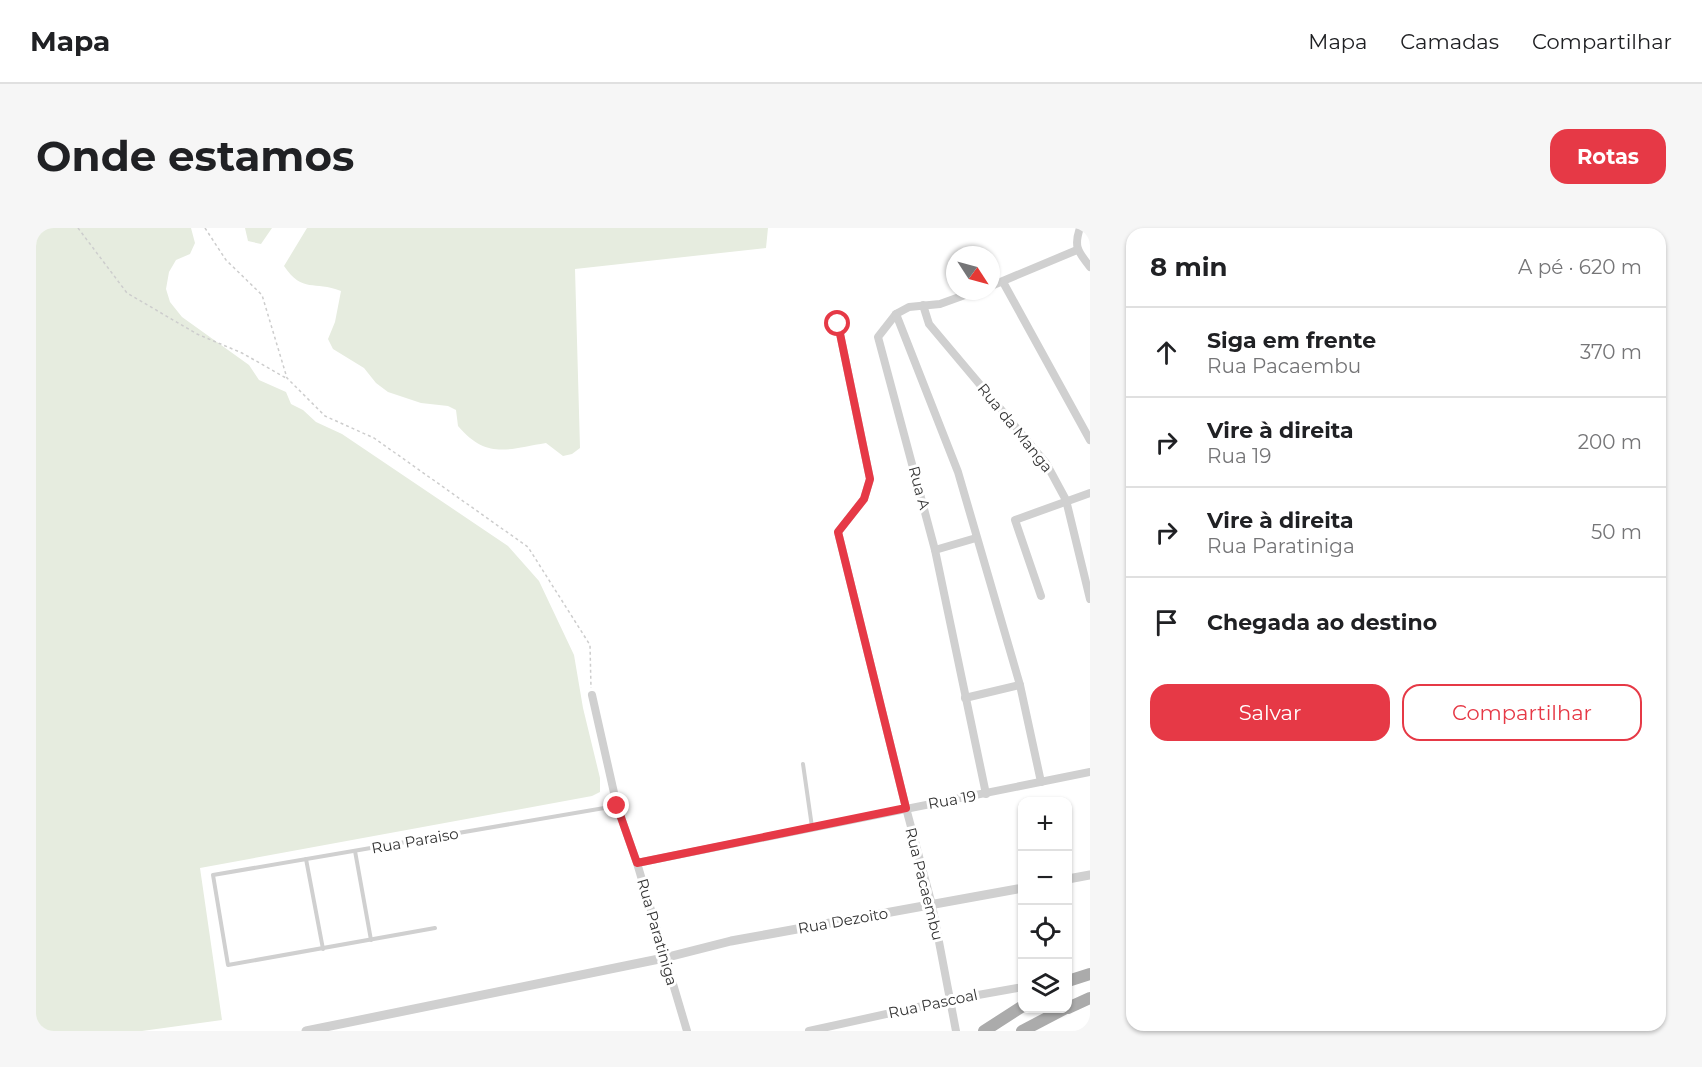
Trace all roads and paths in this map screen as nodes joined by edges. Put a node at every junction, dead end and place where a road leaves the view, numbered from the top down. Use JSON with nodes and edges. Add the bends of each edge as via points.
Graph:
{"nodes":[{"id":1,"x":78,"y":228,"type":"edge"},
{"id":2,"x":205,"y":228,"type":"edge"},
{"id":3,"x":1080,"y":228,"type":"edge"},
{"id":4,"x":1077,"y":250,"type":"junction"},
{"id":5,"x":1090,"y":267,"type":"edge"},
{"id":6,"x":1003,"y":282,"type":"junction"},
{"id":7,"x":1000,"y":283,"type":"edge"},
{"id":8,"x":951,"y":300,"type":"edge"},
{"id":9,"x":922,"y":305,"type":"junction"},
{"id":10,"x":896,"y":314,"type":"junction"},
{"id":11,"x":838,"y":324,"type":"dead end"},
{"id":12,"x":287,"y":378,"type":"junction"},
{"id":13,"x":1090,"y":440,"type":"edge"},
{"id":14,"x":1090,"y":493,"type":"edge"},
{"id":15,"x":1066,"y":500,"type":"junction"},
{"id":16,"x":976,"y":538,"type":"junction"},
{"id":17,"x":935,"y":550,"type":"junction"},
{"id":18,"x":1041,"y":596,"type":"dead end"},
{"id":19,"x":1090,"y":599,"type":"edge"},
{"id":20,"x":1020,"y":685,"type":"junction"},
{"id":21,"x":592,"y":694,"type":"joint"},
{"id":22,"x":965,"y":698,"type":"junction"},
{"id":23,"x":802,"y":764,"type":"dead end"},
{"id":24,"x":1089,"y":772,"type":"edge"},
{"id":25,"x":1041,"y":782,"type":"junction"},
{"id":26,"x":1090,"y":783,"type":"edge"},
{"id":27,"x":986,"y":794,"type":"junction"},
{"id":28,"x":617,"y":806,"type":"junction"},
{"id":29,"x":906,"y":808,"type":"junction"},
{"id":30,"x":812,"y":827,"type":"junction"},
{"id":31,"x":356,"y":851,"type":"junction"},
{"id":32,"x":306,"y":859,"type":"junction"},
{"id":33,"x":637,"y":863,"type":"junction"},
{"id":34,"x":1090,"y":875,"type":"edge"},
{"id":35,"x":1072,"y":878,"type":"edge"},
{"id":36,"x":1018,"y":889,"type":"edge"},
{"id":37,"x":932,"y":905,"type":"junction"},
{"id":38,"x":435,"y":928,"type":"dead end"},
{"id":39,"x":371,"y":940,"type":"junction"},
{"id":40,"x":322,"y":949,"type":"junction"},
{"id":41,"x":664,"y":958,"type":"junction"},
{"id":42,"x":1090,"y":974,"type":"edge"},
{"id":43,"x":1072,"y":980,"type":"edge"},
{"id":44,"x":1018,"y":988,"type":"edge"},
{"id":45,"x":1090,"y":998,"type":"edge"},
{"id":46,"x":950,"y":1000,"type":"junction"},
{"id":47,"x":1072,"y":1006,"type":"edge"},
{"id":48,"x":1018,"y":1009,"type":"edge"},
{"id":49,"x":1048,"y":1014,"type":"edge"},
{"id":50,"x":306,"y":1031,"type":"edge"},
{"id":51,"x":687,"y":1031,"type":"edge"},
{"id":52,"x":809,"y":1031,"type":"edge"},
{"id":53,"x":956,"y":1031,"type":"edge"},
{"id":54,"x":984,"y":1031,"type":"edge"},
{"id":55,"x":1022,"y":1031,"type":"edge"}],
"edges":[{"from":1,"to":12,"type":"path","via":[[128,293],[197,334]]},
{"from":2,"to":12,"type":"path","via":[[226,260],[262,295]]},
{"from":3,"to":4,"type":"street"},
{"from":4,"to":5,"type":"street"},
{"from":4,"to":6,"type":"street"},
{"from":6,"to":7,"type":"street"},
{"from":6,"to":13,"type":"street"},
{"from":8,"to":9,"type":"street"},
{"from":9,"to":10,"type":"street"},
{"from":9,"to":15,"type":"street","name":"Rua da Manga","via":[[929,324],[1046,463]]},
{"from":10,"to":16,"type":"street","via":[[958,472]]},
{"from":10,"to":17,"type":"street","name":"Rua A","via":[[878,337]]},
{"from":11,"to":29,"type":"street","name":"Rua Pacaembu","via":[[870,479],[864,499],[838,532]]},
{"from":12,"to":21,"type":"path","via":[[325,416],[374,438],[528,547],[590,645]]},
{"from":14,"to":15,"type":"street"},
{"from":15,"to":18,"type":"street","via":[[1015,520]]},
{"from":15,"to":19,"type":"street","name":"Rua da Manga"},
{"from":16,"to":17,"type":"street"},
{"from":16,"to":20,"type":"street"},
{"from":17,"to":22,"type":"street","name":"Rua A"},
{"from":20,"to":22,"type":"street"},
{"from":20,"to":25,"type":"street"},
{"from":21,"to":28,"type":"street","name":"Rua Paratiniga"},
{"from":22,"to":27,"type":"street","name":"Rua A"},
{"from":23,"to":30,"type":"lane"},
{"from":24,"to":25,"type":"street","name":"Rua 19"},
{"from":24,"to":26,"type":"street"},
{"from":25,"to":27,"type":"street","name":"Rua 19"},
{"from":27,"to":29,"type":"street","name":"Rua 19"},
{"from":28,"to":31,"type":"lane","name":"Rua Paraiso"},
{"from":28,"to":33,"type":"street","name":"Rua Paratiniga"},
{"from":29,"to":30,"type":"street","name":"Rua 19"},
{"from":29,"to":37,"type":"street","name":"Rua Pacaembu"},
{"from":30,"to":33,"type":"street","name":"Rua 19"},
{"from":31,"to":32,"type":"lane","name":"Rua Paraiso"},
{"from":31,"to":39,"type":"lane"},
{"from":32,"to":40,"type":"lane"},
{"from":32,"to":40,"type":"lane","name":"Rua Paraiso","via":[[213,875],[228,965]]},
{"from":33,"to":41,"type":"street","name":"Rua Paratiniga"},
{"from":34,"to":35,"type":"street"},
{"from":36,"to":37,"type":"street","name":"Rua Dezoito"},
{"from":37,"to":41,"type":"street","name":"Rua Dezoito","via":[[731,941]]},
{"from":37,"to":46,"type":"street","name":"Rua Pacaembu"},
{"from":38,"to":39,"type":"lane"},
{"from":39,"to":40,"type":"lane"},
{"from":41,"to":50,"type":"street","name":"Rua Dezoito"},
{"from":41,"to":51,"type":"street","name":"Rua Paratiniga"},
{"from":42,"to":43,"type":"main road"},
{"from":44,"to":46,"type":"street","name":"Rua Pascoal"},
{"from":45,"to":47,"type":"main road"},
{"from":46,"to":52,"type":"street","name":"Rua Pascoal"},
{"from":46,"to":53,"type":"street","name":"Rua Pacaembu"},
{"from":48,"to":54,"type":"main road"},
{"from":49,"to":55,"type":"main road"}]}
